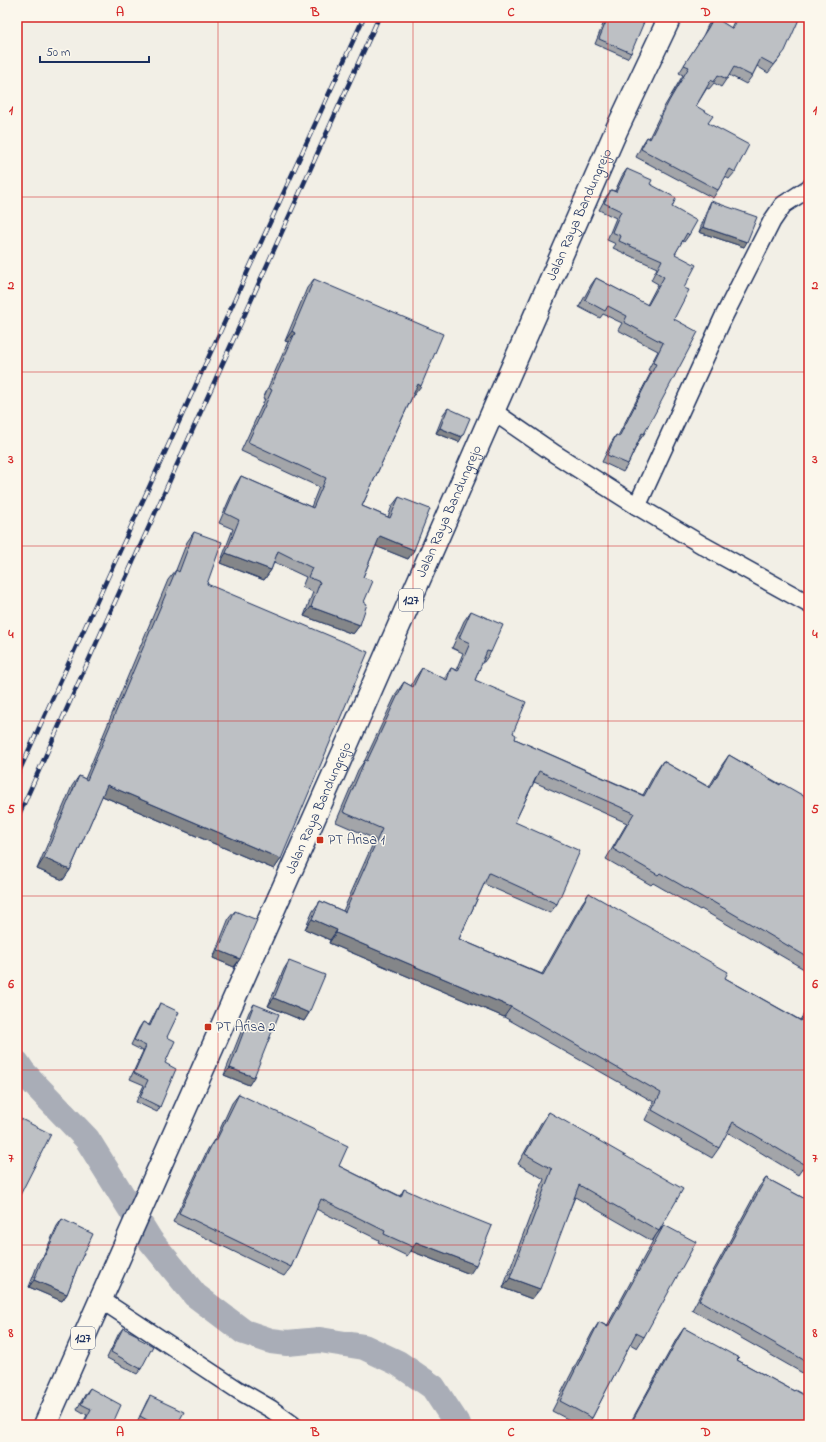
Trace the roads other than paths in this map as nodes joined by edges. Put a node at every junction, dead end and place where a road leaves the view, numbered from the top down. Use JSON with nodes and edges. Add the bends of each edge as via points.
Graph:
{"nodes":[{"id":1,"x":670,"y":17,"type":"edge"},
{"id":2,"x":809,"y":188,"type":"edge"},
{"id":3,"x":494,"y":412,"type":"junction"},
{"id":4,"x":637,"y":506,"type":"junction"},
{"id":5,"x":809,"y":604,"type":"edge"},
{"id":6,"x":100,"y":1299,"type":"junction"},
{"id":7,"x":45,"y":1425,"type":"edge"},
{"id":8,"x":293,"y":1425,"type":"edge"}],
"edges":[{"from":1,"to":3,"type":"main road","name":"Jalan Raya Bandungrejo","number":"127","via":[[616,131]]},
{"from":2,"to":4,"type":"street","via":[[783,205],[772,221],[724,316]]},
{"from":3,"to":4,"type":"street"},
{"from":3,"to":6,"type":"main road","name":"Jalan Raya Bandungrejo","number":"127"},
{"from":4,"to":5,"type":"street"},
{"from":6,"to":7,"type":"main road","number":"127"},
{"from":6,"to":8,"type":"street"}]}
